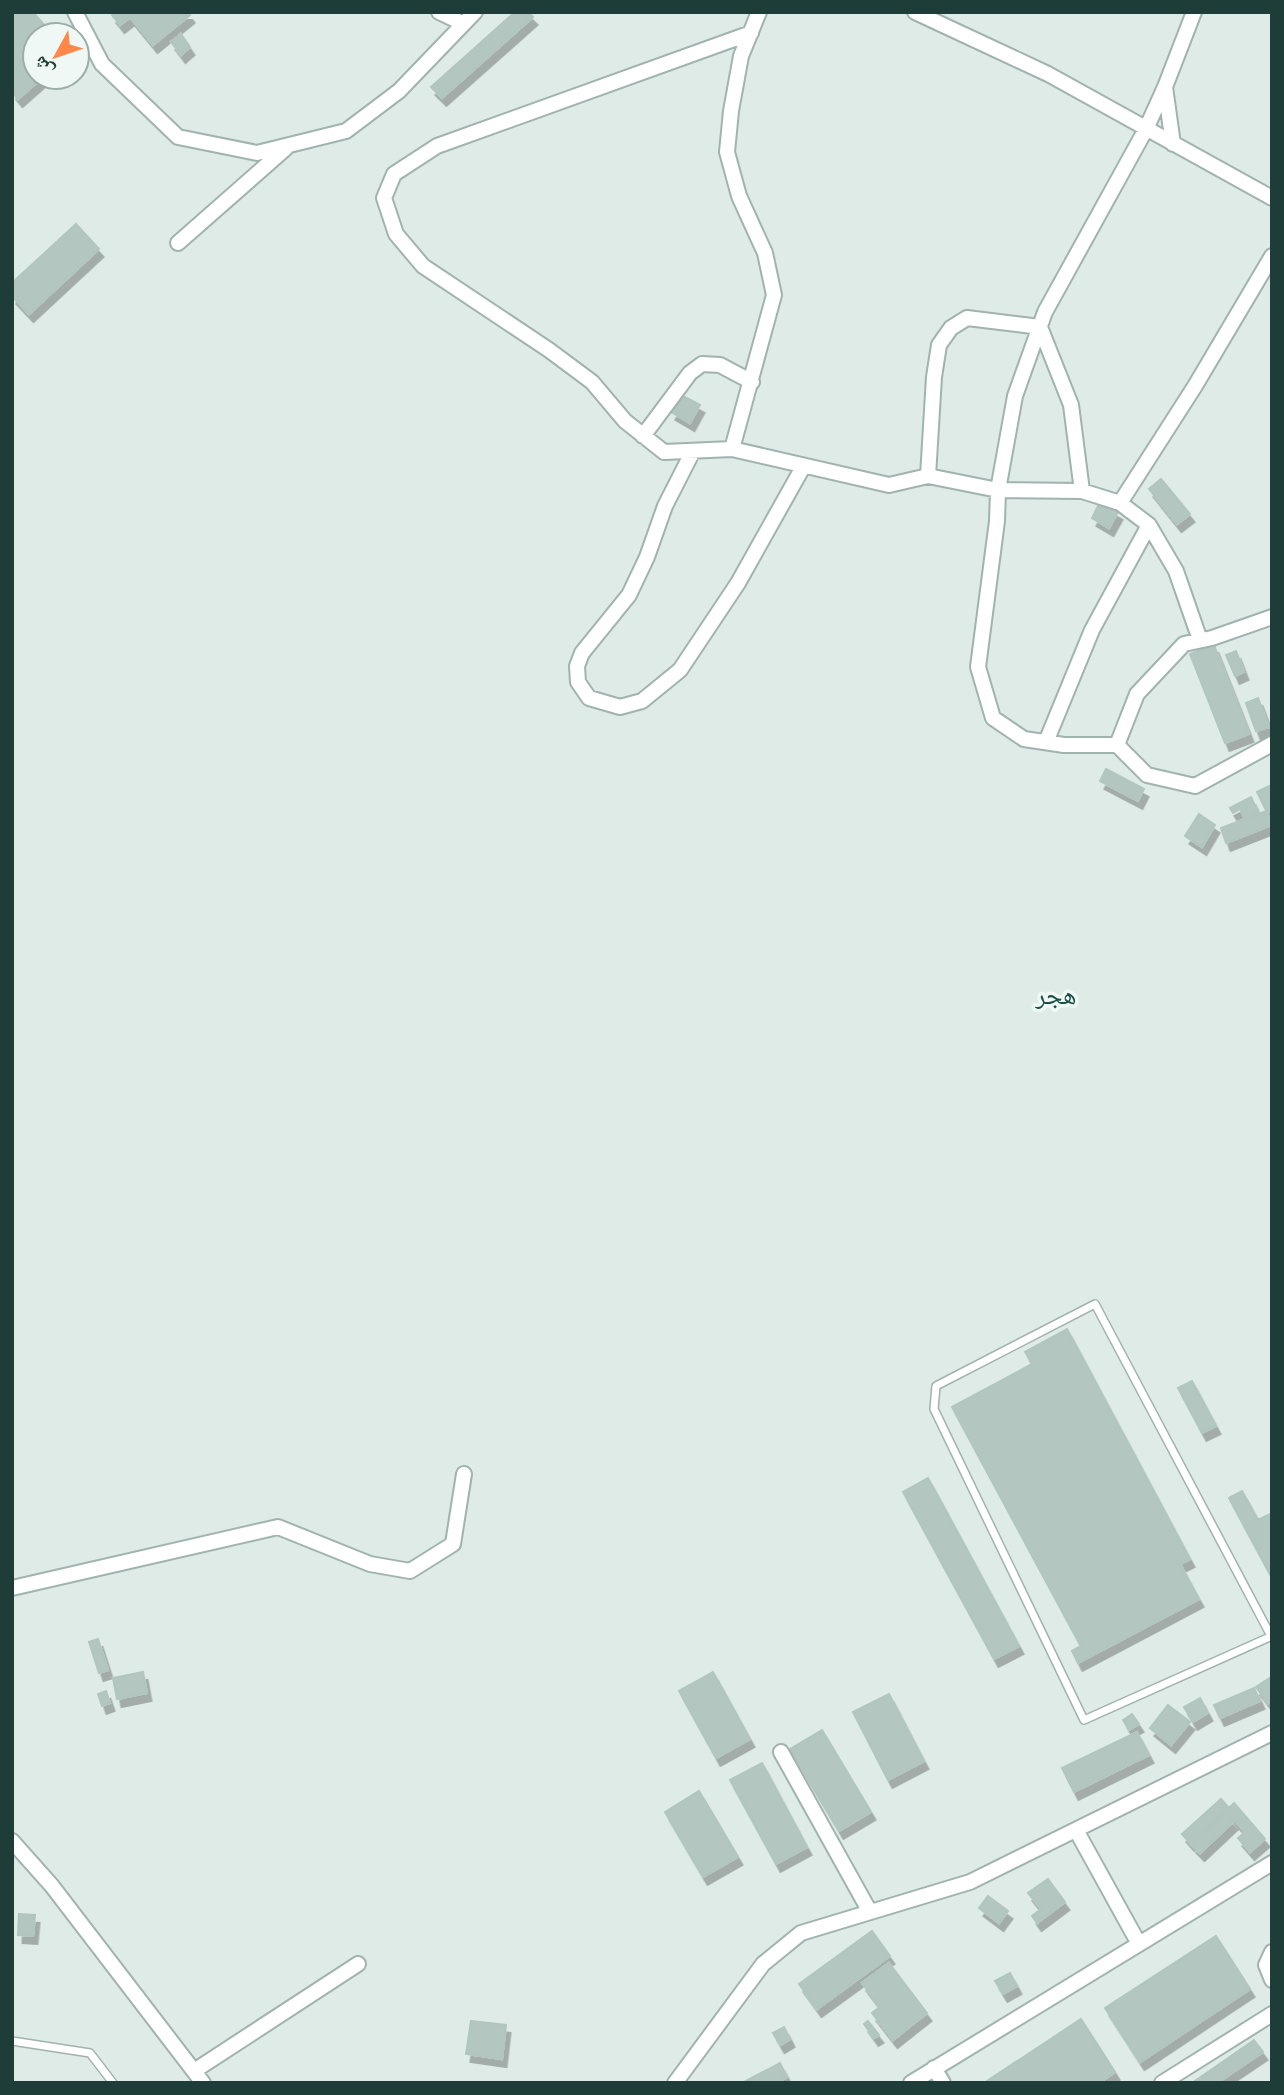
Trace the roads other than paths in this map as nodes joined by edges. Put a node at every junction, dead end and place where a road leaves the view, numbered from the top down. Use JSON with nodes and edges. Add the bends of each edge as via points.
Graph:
{"nodes":[{"id":1,"x":75,"y":12,"type":"edge"},
{"id":2,"x":439,"y":12,"type":"edge"},
{"id":3,"x":475,"y":12,"type":"edge"},
{"id":4,"x":760,"y":12,"type":"edge"},
{"id":5,"x":915,"y":12,"type":"edge"},
{"id":6,"x":1194,"y":12,"type":"edge"},
{"id":7,"x":462,"y":23,"type":"junction"},
{"id":8,"x":751,"y":33,"type":"junction"},
{"id":9,"x":1165,"y":87,"type":"junction"},
{"id":10,"x":1146,"y":128,"type":"junction"},
{"id":11,"x":1173,"y":144,"type":"junction"},
{"id":12,"x":290,"y":145,"type":"junction"},
{"id":13,"x":1272,"y":198,"type":"edge"},
{"id":14,"x":178,"y":243,"type":"dead end"},
{"id":15,"x":1272,"y":256,"type":"edge"},
{"id":16,"x":1040,"y":327,"type":"junction"},
{"id":17,"x":752,"y":382,"type":"junction"},
{"id":18,"x":643,"y":436,"type":"junction"},
{"id":19,"x":732,"y":449,"type":"junction"},
{"id":20,"x":693,"y":451,"type":"junction"},
{"id":21,"x":803,"y":467,"type":"junction"},
{"id":22,"x":928,"y":476,"type":"junction"},
{"id":23,"x":998,"y":490,"type":"junction"},
{"id":24,"x":1082,"y":491,"type":"junction"},
{"id":25,"x":1120,"y":503,"type":"junction"},
{"id":26,"x":1149,"y":525,"type":"junction"},
{"id":27,"x":1272,"y":617,"type":"edge"},
{"id":28,"x":1200,"y":640,"type":"junction"},
{"id":29,"x":1046,"y":742,"type":"junction"},
{"id":30,"x":1272,"y":744,"type":"edge"},
{"id":31,"x":1117,"y":745,"type":"junction"},
{"id":32,"x":464,"y":1474,"type":"dead end"},
{"id":33,"x":12,"y":1588,"type":"edge"},
{"id":34,"x":1272,"y":1636,"type":"edge"},
{"id":35,"x":1272,"y":1733,"type":"edge"},
{"id":36,"x":781,"y":1752,"type":"dead end"},
{"id":37,"x":1076,"y":1829,"type":"junction"},
{"id":38,"x":12,"y":1840,"type":"edge"},
{"id":39,"x":1270,"y":1868,"type":"edge"},
{"id":40,"x":870,"y":1912,"type":"junction"},
{"id":41,"x":1139,"y":1944,"type":"junction"},
{"id":42,"x":1272,"y":1952,"type":"edge"},
{"id":43,"x":358,"y":1964,"type":"dead end"},
{"id":44,"x":1272,"y":1980,"type":"edge"},
{"id":45,"x":1272,"y":2014,"type":"edge"},
{"id":46,"x":12,"y":2041,"type":"edge"},
{"id":47,"x":934,"y":2068,"type":"junction"},
{"id":48,"x":198,"y":2077,"type":"edge"},
{"id":49,"x":678,"y":2081,"type":"edge"},
{"id":50,"x":113,"y":2083,"type":"edge"},
{"id":51,"x":911,"y":2083,"type":"edge"},
{"id":52,"x":943,"y":2083,"type":"edge"},
{"id":53,"x":1161,"y":2083,"type":"edge"}],
"edges":[{"from":1,"to":12,"type":"street","via":[[102,64],[178,137],[257,153]]},
{"from":2,"to":7,"type":"street"},
{"from":3,"to":7,"type":"street"},
{"from":4,"to":8,"type":"street"},
{"from":5,"to":10,"type":"street"},
{"from":6,"to":9,"type":"street"},
{"from":7,"to":12,"type":"street","via":[[399,90],[346,131]]},
{"from":8,"to":17,"type":"street","via":[[741,56],[727,152],[738,196],[765,253],[774,295]]},
{"from":8,"to":18,"type":"street","via":[[437,146],[394,174],[384,198],[396,234],[423,266],[592,382]]},
{"from":9,"to":10,"type":"street"},
{"from":9,"to":11,"type":"street"},
{"from":10,"to":11,"type":"street"},
{"from":10,"to":16,"type":"street"},
{"from":11,"to":13,"type":"street"},
{"from":12,"to":14,"type":"street"},
{"from":15,"to":25,"type":"street"},
{"from":16,"to":22,"type":"street","via":[[967,318],[951,328],[939,345],[934,377]]},
{"from":16,"to":23,"type":"street","via":[[1015,396]]},
{"from":16,"to":24,"type":"street","via":[[1071,405]]},
{"from":17,"to":18,"type":"street","via":[[720,365],[702,364],[690,373]]},
{"from":17,"to":19,"type":"street"},
{"from":18,"to":20,"type":"street","via":[[664,452]]},
{"from":19,"to":20,"type":"street"},
{"from":19,"to":21,"type":"street"},
{"from":20,"to":21,"type":"street","via":[[629,595],[582,653],[578,682],[589,698],[620,707],[642,702],[680,670],[738,583]]},
{"from":21,"to":22,"type":"street","via":[[889,485]]},
{"from":22,"to":23,"type":"street"},
{"from":23,"to":24,"type":"street"},
{"from":23,"to":29,"type":"street","via":[[978,667],[993,719],[1024,739]]},
{"from":24,"to":25,"type":"street"},
{"from":25,"to":26,"type":"street"},
{"from":26,"to":28,"type":"street","via":[[1176,571]]},
{"from":26,"to":29,"type":"street","via":[[1093,630]]},
{"from":27,"to":28,"type":"street"},
{"from":28,"to":31,"type":"street","via":[[1184,644],[1138,694]]},
{"from":29,"to":31,"type":"street"},
{"from":30,"to":31,"type":"street","via":[[1195,786],[1147,775]]},
{"from":32,"to":33,"type":"street","via":[[453,1544],[410,1571],[370,1564],[278,1527]]},
{"from":34,"to":34,"type":"lane","via":[[1084,1720],[934,1409],[936,1385],[1095,1304]]},
{"from":35,"to":37,"type":"street"},
{"from":36,"to":40,"type":"street"},
{"from":37,"to":40,"type":"street","via":[[970,1882]]},
{"from":37,"to":41,"type":"street"},
{"from":38,"to":48,"type":"street"},
{"from":39,"to":41,"type":"street"},
{"from":40,"to":49,"type":"street","via":[[801,1933],[763,1964]]},
{"from":41,"to":47,"type":"street"},
{"from":42,"to":44,"type":"street","via":[[1266,1965]]},
{"from":43,"to":48,"type":"street"},
{"from":45,"to":53,"type":"street"},
{"from":46,"to":50,"type":"lane","via":[[90,2053]]},
{"from":47,"to":51,"type":"street"},
{"from":47,"to":52,"type":"street"}]}
